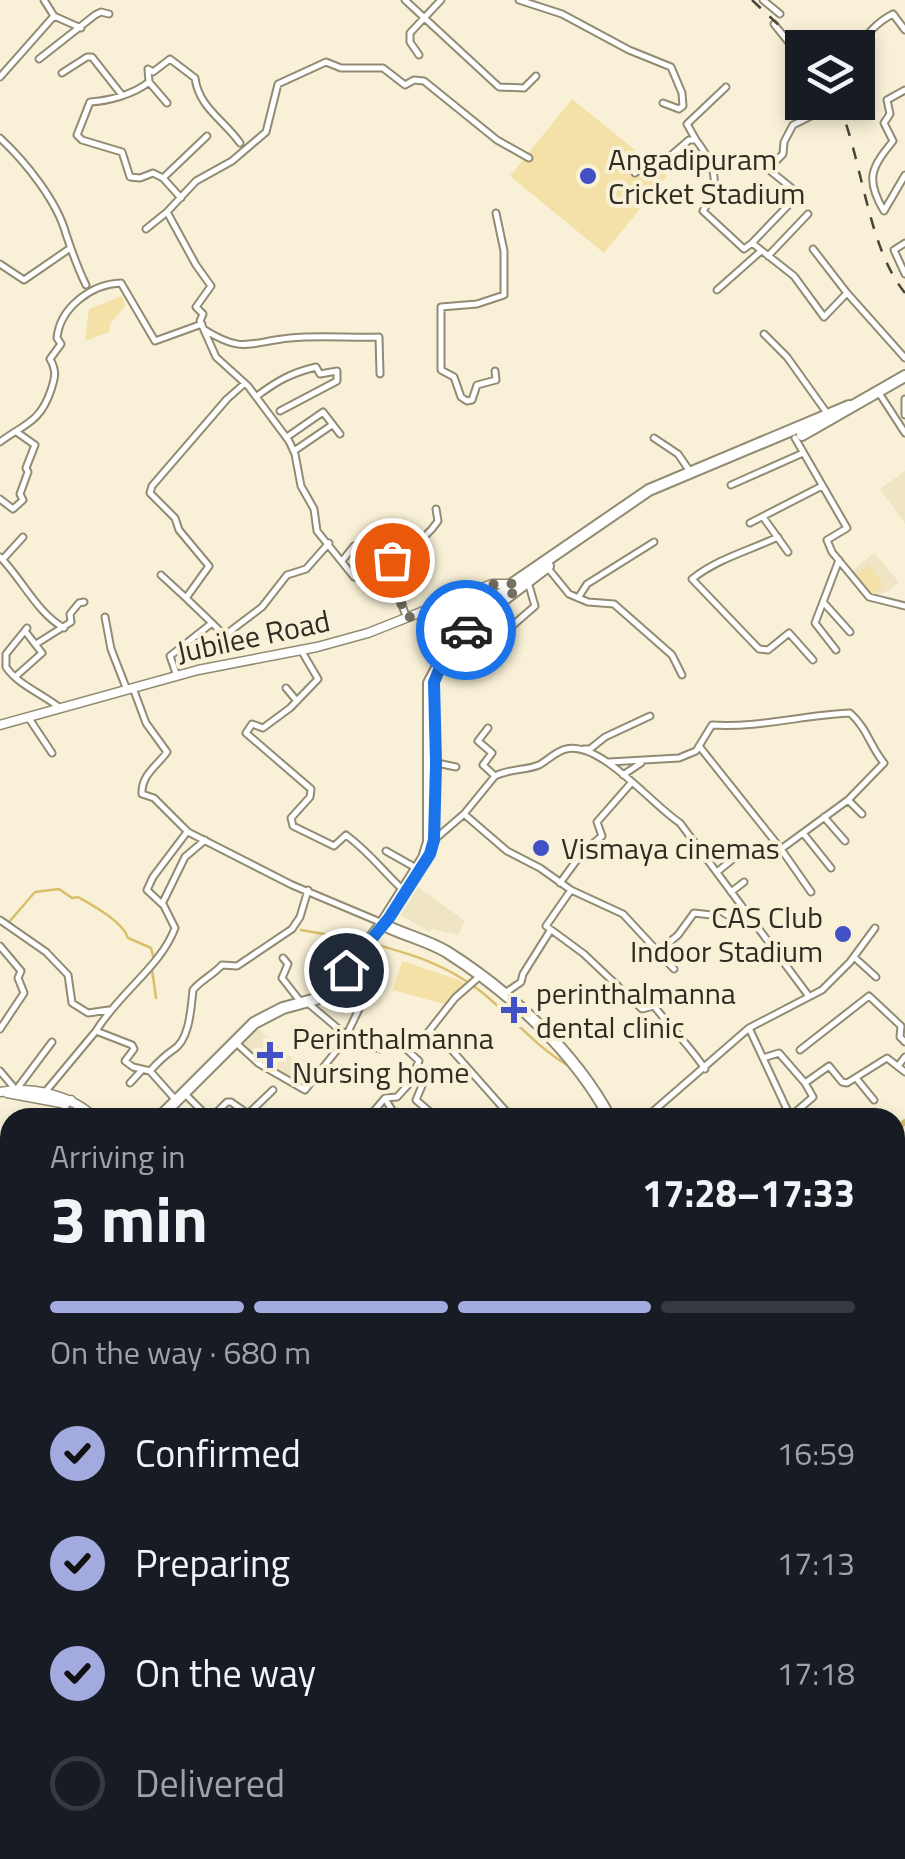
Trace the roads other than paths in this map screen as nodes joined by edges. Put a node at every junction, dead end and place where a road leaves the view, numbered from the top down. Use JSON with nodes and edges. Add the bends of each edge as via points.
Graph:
{"nodes":[{"id":1,"x":44,"y":0,"type":"edge"},
{"id":2,"x":405,"y":0,"type":"edge"},
{"id":3,"x":441,"y":0,"type":"edge"},
{"id":4,"x":519,"y":0,"type":"edge"},
{"id":5,"x":763,"y":0,"type":"edge"},
{"id":6,"x":110,"y":14,"type":"dead end"},
{"id":7,"x":780,"y":14,"type":"dead end"},
{"id":8,"x":54,"y":16,"type":"junction"},
{"id":9,"x":424,"y":16,"type":"junction"},
{"id":10,"x":774,"y":24,"type":"dead end"},
{"id":11,"x":81,"y":28,"type":"junction"},
{"id":12,"x":872,"y":30,"type":"edge"},
{"id":13,"x":905,"y":30,"type":"edge"},
{"id":14,"x":785,"y":38,"type":"edge"},
{"id":15,"x":419,"y":55,"type":"dead end"},
{"id":16,"x":39,"y":59,"type":"dead end"},
{"id":17,"x":62,"y":73,"type":"dead end"},
{"id":18,"x":536,"y":76,"type":"dead end"},
{"id":19,"x":0,"y":77,"type":"edge"},
{"id":20,"x":149,"y":82,"type":"junction"},
{"id":21,"x":726,"y":88,"type":"dead end"},
{"id":22,"x":905,"y":90,"type":"edge"},
{"id":23,"x":120,"y":94,"type":"junction"},
{"id":24,"x":664,"y":102,"type":"dead end"},
{"id":25,"x":168,"y":104,"type":"dead end"},
{"id":26,"x":804,"y":120,"type":"edge"},
{"id":27,"x":206,"y":136,"type":"dead end"},
{"id":28,"x":0,"y":138,"type":"edge"},
{"id":29,"x":696,"y":140,"type":"junction"},
{"id":30,"x":240,"y":142,"type":"dead end"},
{"id":31,"x":529,"y":158,"type":"dead end"},
{"id":32,"x":635,"y":174,"type":"dead end"},
{"id":33,"x":904,"y":177,"type":"edge"},
{"id":34,"x":163,"y":178,"type":"junction"},
{"id":35,"x":181,"y":198,"type":"junction"},
{"id":36,"x":167,"y":212,"type":"junction"},
{"id":37,"x":496,"y":212,"type":"dead end"},
{"id":38,"x":808,"y":214,"type":"dead end"},
{"id":39,"x":146,"y":229,"type":"dead end"},
{"id":40,"x":905,"y":243,"type":"edge"},
{"id":41,"x":752,"y":244,"type":"junction"},
{"id":42,"x":69,"y":249,"type":"junction"},
{"id":43,"x":812,"y":249,"type":"dead end"},
{"id":44,"x":761,"y":252,"type":"junction"},
{"id":45,"x":768,"y":256,"type":"junction"},
{"id":46,"x":0,"y":264,"type":"edge"},
{"id":47,"x":905,"y":274,"type":"edge"},
{"id":48,"x":86,"y":284,"type":"dead end"},
{"id":49,"x":718,"y":290,"type":"dead end"},
{"id":50,"x":847,"y":293,"type":"junction"},
{"id":51,"x":203,"y":327,"type":"junction"},
{"id":52,"x":764,"y":334,"type":"dead end"},
{"id":53,"x":905,"y":358,"type":"edge"},
{"id":54,"x":495,"y":372,"type":"dead end"},
{"id":55,"x":380,"y":374,"type":"dead end"},
{"id":56,"x":905,"y":376,"type":"edge"},
{"id":57,"x":244,"y":384,"type":"junction"},
{"id":58,"x":878,"y":390,"type":"junction"},
{"id":59,"x":257,"y":396,"type":"junction"},
{"id":60,"x":905,"y":398,"type":"edge"},
{"id":61,"x":849,"y":406,"type":"junction"},
{"id":62,"x":280,"y":411,"type":"dead end"},
{"id":63,"x":827,"y":413,"type":"junction"},
{"id":64,"x":905,"y":415,"type":"edge"},
{"id":65,"x":332,"y":425,"type":"junction"},
{"id":66,"x":17,"y":432,"type":"junction"},
{"id":67,"x":905,"y":433,"type":"edge"},
{"id":68,"x":340,"y":434,"type":"dead end"},
{"id":69,"x":286,"y":438,"type":"junction"},
{"id":70,"x":654,"y":438,"type":"dead end"},
{"id":71,"x":794,"y":438,"type":"junction"},
{"id":72,"x":0,"y":442,"type":"edge"},
{"id":73,"x":294,"y":451,"type":"junction"},
{"id":74,"x":803,"y":453,"type":"junction"},
{"id":75,"x":691,"y":472,"type":"junction"},
{"id":76,"x":731,"y":484,"type":"dead end"},
{"id":77,"x":822,"y":486,"type":"junction"},
{"id":78,"x":0,"y":498,"type":"edge"},
{"id":79,"x":436,"y":509,"type":"dead end"},
{"id":80,"x":762,"y":517,"type":"junction"},
{"id":81,"x":750,"y":523,"type":"dead end"},
{"id":82,"x":387,"y":525,"type":"dead end"},
{"id":83,"x":24,"y":537,"type":"dead end"},
{"id":84,"x":778,"y":537,"type":"junction"},
{"id":85,"x":329,"y":542,"type":"junction"},
{"id":86,"x":654,"y":542,"type":"dead end"},
{"id":87,"x":354,"y":546,"type":"dead end"},
{"id":88,"x":409,"y":552,"type":"junction"},
{"id":89,"x":788,"y":552,"type":"dead end"},
{"id":90,"x":2,"y":558,"type":"edge"},
{"id":91,"x":839,"y":560,"type":"junction"},
{"id":92,"x":342,"y":561,"type":"junction"},
{"id":93,"x":547,"y":568,"type":"junction"},
{"id":94,"x":161,"y":576,"type":"dead end"},
{"id":95,"x":382,"y":577,"type":"junction"},
{"id":96,"x":392,"y":586,"type":"junction"},
{"id":97,"x":518,"y":587,"type":"junction"},
{"id":98,"x":186,"y":598,"type":"junction"},
{"id":99,"x":578,"y":598,"type":"junction"},
{"id":100,"x":84,"y":602,"type":"dead end"},
{"id":101,"x":824,"y":603,"type":"junction"},
{"id":102,"x":905,"y":606,"type":"edge"},
{"id":103,"x":105,"y":617,"type":"dead end"},
{"id":104,"x":407,"y":618,"type":"junction"},
{"id":105,"x":212,"y":623,"type":"junction"},
{"id":106,"x":512,"y":626,"type":"dead end"},
{"id":107,"x":64,"y":628,"type":"junction"},
{"id":108,"x":850,"y":632,"type":"dead end"},
{"id":109,"x":36,"y":644,"type":"junction"},
{"id":110,"x":301,"y":650,"type":"junction"},
{"id":111,"x":836,"y":650,"type":"dead end"},
{"id":112,"x":3,"y":651,"type":"edge"},
{"id":113,"x":812,"y":660,"type":"dead end"},
{"id":114,"x":682,"y":675,"type":"dead end"},
{"id":115,"x":177,"y":676,"type":"junction"},
{"id":116,"x":15,"y":678,"type":"junction"},
{"id":117,"x":286,"y":688,"type":"dead end"},
{"id":118,"x":130,"y":689,"type":"junction"},
{"id":119,"x":297,"y":701,"type":"junction"},
{"id":120,"x":60,"y":708,"type":"junction"},
{"id":121,"x":650,"y":716,"type":"dead end"},
{"id":122,"x":28,"y":717,"type":"junction"},
{"id":123,"x":0,"y":725,"type":"edge"},
{"id":124,"x":488,"y":728,"type":"dead end"},
{"id":125,"x":699,"y":746,"type":"junction"},
{"id":126,"x":582,"y":749,"type":"junction"},
{"id":127,"x":52,"y":753,"type":"dead end"},
{"id":128,"x":645,"y":761,"type":"junction"},
{"id":129,"x":606,"y":762,"type":"junction"},
{"id":130,"x":436,"y":763,"type":"junction"},
{"id":131,"x":456,"y":768,"type":"dead end"},
{"id":132,"x":623,"y":775,"type":"junction"},
{"id":133,"x":494,"y":776,"type":"junction"},
{"id":134,"x":632,"y":782,"type":"junction"},
{"id":135,"x":848,"y":800,"type":"junction"},
{"id":136,"x":464,"y":814,"type":"junction"},
{"id":137,"x":862,"y":814,"type":"dead end"},
{"id":138,"x":824,"y":817,"type":"junction"},
{"id":139,"x":188,"y":832,"type":"junction"},
{"id":140,"x":803,"y":833,"type":"junction"},
{"id":141,"x":205,"y":840,"type":"junction"},
{"id":142,"x":434,"y":840,"type":"junction"},
{"id":143,"x":845,"y":841,"type":"dead end"},
{"id":144,"x":782,"y":849,"type":"junction"},
{"id":145,"x":386,"y":851,"type":"dead end"},
{"id":146,"x":739,"y":854,"type":"dead end"},
{"id":147,"x":422,"y":862,"type":"junction"},
{"id":148,"x":831,"y":868,"type":"dead end"},
{"id":149,"x":717,"y":872,"type":"junction"},
{"id":150,"x":744,"y":882,"type":"dead end"},
{"id":151,"x":560,"y":883,"type":"junction"},
{"id":152,"x":402,"y":888,"type":"junction"},
{"id":153,"x":308,"y":890,"type":"junction"},
{"id":154,"x":570,"y":890,"type":"junction"},
{"id":155,"x":731,"y":892,"type":"junction"},
{"id":156,"x":811,"y":892,"type":"dead end"},
{"id":157,"x":163,"y":904,"type":"junction"},
{"id":158,"x":742,"y":906,"type":"junction"},
{"id":159,"x":0,"y":920,"type":"edge"},
{"id":160,"x":382,"y":924,"type":"junction"},
{"id":161,"x":875,"y":928,"type":"dead end"},
{"id":162,"x":551,"y":930,"type":"junction"},
{"id":163,"x":0,"y":946,"type":"edge"},
{"id":164,"x":659,"y":951,"type":"junction"},
{"id":165,"x":854,"y":957,"type":"junction"},
{"id":166,"x":283,"y":958,"type":"dead end"},
{"id":167,"x":674,"y":969,"type":"dead end"},
{"id":168,"x":876,"y":976,"type":"dead end"},
{"id":169,"x":474,"y":982,"type":"junction"},
{"id":170,"x":503,"y":995,"type":"junction"},
{"id":171,"x":808,"y":995,"type":"junction"},
{"id":172,"x":304,"y":1003,"type":"junction"},
{"id":173,"x":360,"y":1007,"type":"dead end"},
{"id":174,"x":109,"y":1010,"type":"junction"},
{"id":175,"x":749,"y":1028,"type":"junction"},
{"id":176,"x":0,"y":1029,"type":"edge"},
{"id":177,"x":96,"y":1031,"type":"junction"},
{"id":178,"x":430,"y":1031,"type":"junction"},
{"id":179,"x":348,"y":1034,"type":"junction"},
{"id":180,"x":52,"y":1042,"type":"dead end"},
{"id":181,"x":234,"y":1042,"type":"junction"},
{"id":182,"x":905,"y":1042,"type":"edge"},
{"id":183,"x":403,"y":1045,"type":"junction"},
{"id":184,"x":800,"y":1050,"type":"dead end"},
{"id":185,"x":905,"y":1057,"type":"edge"},
{"id":186,"x":762,"y":1059,"type":"junction"},
{"id":187,"x":898,"y":1066,"type":"junction"},
{"id":188,"x":705,"y":1069,"type":"junction"},
{"id":189,"x":142,"y":1070,"type":"junction"},
{"id":190,"x":0,"y":1071,"type":"edge"},
{"id":191,"x":150,"y":1071,"type":"junction"},
{"id":192,"x":413,"y":1071,"type":"junction"},
{"id":193,"x":905,"y":1072,"type":"edge"},
{"id":194,"x":856,"y":1078,"type":"junction"},
{"id":195,"x":805,"y":1083,"type":"junction"},
{"id":196,"x":130,"y":1084,"type":"dead end"},
{"id":197,"x":16,"y":1090,"type":"junction"},
{"id":198,"x":272,"y":1090,"type":"dead end"},
{"id":199,"x":1,"y":1092,"type":"edge"},
{"id":200,"x":44,"y":1094,"type":"junction"},
{"id":201,"x":71,"y":1100,"type":"junction"},
{"id":202,"x":874,"y":1100,"type":"dead end"},
{"id":203,"x":388,"y":1102,"type":"dead end"},
{"id":204,"x":172,"y":1105,"type":"edge"},
{"id":205,"x":64,"y":1108,"type":"edge"},
{"id":206,"x":82,"y":1108,"type":"edge"},
{"id":207,"x":255,"y":1108,"type":"edge"},
{"id":208,"x":376,"y":1108,"type":"edge"},
{"id":209,"x":391,"y":1108,"type":"edge"},
{"id":210,"x":425,"y":1108,"type":"edge"},
{"id":211,"x":503,"y":1108,"type":"edge"},
{"id":212,"x":603,"y":1108,"type":"edge"},
{"id":213,"x":657,"y":1108,"type":"edge"},
{"id":214,"x":786,"y":1108,"type":"edge"},
{"id":215,"x":799,"y":1108,"type":"edge"}],
"edges":[{"from":1,"to":8,"type":"street"},
{"from":2,"to":9,"type":"street"},
{"from":3,"to":9,"type":"street"},
{"from":4,"to":24,"type":"street","via":[[671,67],[683,106]]},
{"from":5,"to":7,"type":"street"},
{"from":6,"to":11,"type":"street","via":[[101,12]]},
{"from":8,"to":11,"type":"street"},
{"from":8,"to":19,"type":"street"},
{"from":9,"to":15,"type":"street","via":[[410,33]]},
{"from":9,"to":18,"type":"street","via":[[499,87],[524,88]]},
{"from":10,"to":14,"type":"street"},
{"from":11,"to":16,"type":"street"},
{"from":12,"to":13,"type":"street","via":[[892,14]]},
{"from":17,"to":23,"type":"street","via":[[92,57]]},
{"from":20,"to":23,"type":"street"},
{"from":20,"to":25,"type":"street"},
{"from":20,"to":30,"type":"street","via":[[148,69],[170,59],[195,78],[206,106]]},
{"from":21,"to":29,"type":"street","via":[[687,124]]},
{"from":22,"to":33,"type":"street","via":[[887,100],[884,123],[893,141],[873,166],[872,184],[884,211]]},
{"from":23,"to":34,"type":"street","via":[[90,102],[77,135],[122,152],[130,177],[153,172]]},
{"from":26,"to":41,"type":"street","via":[[768,169],[799,194]]},
{"from":27,"to":34,"type":"street"},
{"from":28,"to":42,"type":"street","via":[[28,163],[66,231]]},
{"from":29,"to":32,"type":"street"},
{"from":29,"to":41,"type":"street","via":[[717,182],[703,211],[744,249]]},
{"from":31,"to":35,"type":"street","via":[[424,81],[405,85],[383,68],[326,62],[278,84],[266,132]]},
{"from":34,"to":35,"type":"street"},
{"from":35,"to":36,"type":"street"},
{"from":36,"to":39,"type":"street"},
{"from":36,"to":51,"type":"street","via":[[211,286],[196,307]]},
{"from":37,"to":54,"type":"street","via":[[504,295],[441,307],[442,370],[454,376],[461,397],[472,400],[477,385],[496,380]]},
{"from":38,"to":45,"type":"street"},
{"from":40,"to":47,"type":"street","via":[[894,250]]},
{"from":41,"to":44,"type":"street"},
{"from":42,"to":46,"type":"street","via":[[24,280]]},
{"from":42,"to":48,"type":"street"},
{"from":43,"to":50,"type":"street"},
{"from":44,"to":45,"type":"street"},
{"from":44,"to":49,"type":"street"},
{"from":45,"to":50,"type":"street","via":[[794,276],[824,317]]},
{"from":50,"to":53,"type":"street"},
{"from":51,"to":55,"type":"street","via":[[227,344],[254,346],[291,337],[379,337]]},
{"from":51,"to":57,"type":"street","via":[[216,357]]},
{"from":51,"to":66,"type":"street","via":[[155,340],[121,283],[86,293],[59,323],[61,344],[50,359],[55,374],[46,405]]},
{"from":52,"to":63,"type":"street"},
{"from":56,"to":58,"type":"highway"},
{"from":57,"to":59,"type":"street"},
{"from":57,"to":98,"type":"street","via":[[150,493],[210,566]]},
{"from":58,"to":61,"type":"highway"},
{"from":58,"to":67,"type":"street"},
{"from":59,"to":62,"type":"street","via":[[298,370],[338,371],[337,380]]},
{"from":59,"to":69,"type":"street"},
{"from":60,"to":64,"type":"street"},
{"from":61,"to":63,"type":"highway"},
{"from":61,"to":71,"type":"highway"},
{"from":63,"to":75,"type":"highway"},
{"from":65,"to":68,"type":"street"},
{"from":65,"to":69,"type":"street","via":[[322,412]]},
{"from":65,"to":73,"type":"street"},
{"from":66,"to":72,"type":"street"},
{"from":66,"to":78,"type":"street","via":[[35,445],[23,500],[13,509]]},
{"from":69,"to":73,"type":"street"},
{"from":70,"to":75,"type":"street"},
{"from":71,"to":74,"type":"street"},
{"from":71,"to":93,"type":"highway","via":[[664,489]]},
{"from":73,"to":85,"type":"street","via":[[317,531]]},
{"from":74,"to":76,"type":"street"},
{"from":74,"to":77,"type":"street"},
{"from":75,"to":97,"type":"highway","via":[[620,507]]},
{"from":77,"to":80,"type":"street"},
{"from":77,"to":91,"type":"street","via":[[847,528],[827,540]]},
{"from":79,"to":88,"type":"street","via":[[436,524]]},
{"from":80,"to":81,"type":"street"},
{"from":80,"to":84,"type":"street"},
{"from":82,"to":88,"type":"street"},
{"from":83,"to":90,"type":"street"},
{"from":84,"to":89,"type":"street"},
{"from":84,"to":113,"type":"street","via":[[732,553],[692,579],[759,649],[789,634]]},
{"from":85,"to":92,"type":"street"},
{"from":85,"to":105,"type":"street","via":[[228,632]]},
{"from":86,"to":99,"type":"street","via":[[587,584]]},
{"from":87,"to":92,"type":"street"},
{"from":88,"to":95,"type":"street","via":[[392,560]]},
{"from":88,"to":96,"type":"street","via":[[409,572]]},
{"from":90,"to":107,"type":"street","via":[[44,613]]},
{"from":91,"to":101,"type":"street"},
{"from":91,"to":102,"type":"street","via":[[869,597]]},
{"from":92,"to":95,"type":"street","via":[[356,578]]},
{"from":93,"to":97,"type":"highway"},
{"from":93,"to":99,"type":"street"},
{"from":94,"to":98,"type":"street"},
{"from":95,"to":96,"type":"street"},
{"from":96,"to":104,"type":"street"},
{"from":97,"to":104,"type":"main road","name":"Jubilee Road","via":[[492,584]]},
{"from":97,"to":106,"type":"street","via":[[535,606]]},
{"from":97,"to":130,"type":"highway","via":[[465,631],[442,663],[434,682]]},
{"from":97,"to":147,"type":"highway","via":[[454,636],[428,682],[429,842]]},
{"from":98,"to":105,"type":"street"},
{"from":99,"to":114,"type":"street","via":[[614,604],[672,656]]},
{"from":100,"to":107,"type":"street"},
{"from":101,"to":108,"type":"street"},
{"from":101,"to":111,"type":"street","via":[[816,623]]},
{"from":103,"to":118,"type":"street"},
{"from":104,"to":110,"type":"main road","name":"Jubilee Road"},
{"from":105,"to":115,"type":"street","via":[[170,656]]},
{"from":107,"to":109,"type":"street"},
{"from":109,"to":112,"type":"street","via":[[26,630]]},
{"from":109,"to":116,"type":"street","via":[[41,655]]},
{"from":110,"to":115,"type":"main road","name":"Jubilee Road"},
{"from":110,"to":119,"type":"street","via":[[320,677]]},
{"from":112,"to":116,"type":"street"},
{"from":115,"to":118,"type":"main road","name":"Jubilee Road"},
{"from":116,"to":120,"type":"street"},
{"from":117,"to":119,"type":"street"},
{"from":118,"to":120,"type":"main road","name":"Jubilee Road"},
{"from":118,"to":139,"type":"street","via":[[167,752],[141,784],[142,794]]},
{"from":119,"to":152,"type":"street","via":[[265,727],[252,724],[245,731],[311,789],[291,824],[334,846],[346,835]]},
{"from":120,"to":122,"type":"main road","name":"Jubilee Road"},
{"from":121,"to":126,"type":"street"},
{"from":122,"to":123,"type":"main road","name":"Jubilee Road"},
{"from":122,"to":127,"type":"street"},
{"from":124,"to":133,"type":"street","via":[[478,741],[492,753],[483,764]]},
{"from":125,"to":128,"type":"street","via":[[679,758]]},
{"from":125,"to":135,"type":"street","via":[[712,725],[850,713],[884,763]]},
{"from":125,"to":144,"type":"street"},
{"from":126,"to":129,"type":"street"},
{"from":126,"to":133,"type":"street","via":[[566,748],[540,764]]},
{"from":128,"to":129,"type":"street"},
{"from":128,"to":132,"type":"street"},
{"from":129,"to":132,"type":"street"},
{"from":130,"to":131,"type":"street"},
{"from":130,"to":142,"type":"highway"},
{"from":132,"to":134,"type":"street"},
{"from":133,"to":136,"type":"street"},
{"from":134,"to":149,"type":"street","via":[[680,823]]},
{"from":134,"to":151,"type":"street","via":[[597,822],[602,836]]},
{"from":135,"to":137,"type":"street"},
{"from":135,"to":138,"type":"street"},
{"from":136,"to":142,"type":"street"},
{"from":136,"to":151,"type":"street"},
{"from":138,"to":140,"type":"street"},
{"from":138,"to":143,"type":"street"},
{"from":139,"to":141,"type":"street"},
{"from":139,"to":157,"type":"street","via":[[147,890]]},
{"from":140,"to":144,"type":"street"},
{"from":140,"to":148,"type":"street"},
{"from":141,"to":153,"type":"street"},
{"from":141,"to":157,"type":"street","via":[[185,857]]},
{"from":142,"to":147,"type":"highway"},
{"from":144,"to":156,"type":"street"},
{"from":145,"to":147,"type":"street","via":[[396,860]]},
{"from":146,"to":149,"type":"street"},
{"from":147,"to":152,"type":"highway"},
{"from":147,"to":160,"type":"highway"},
{"from":149,"to":155,"type":"street"},
{"from":150,"to":155,"type":"street"},
{"from":151,"to":154,"type":"street"},
{"from":152,"to":160,"type":"highway"},
{"from":153,"to":160,"type":"street"},
{"from":153,"to":191,"type":"street","via":[[292,929],[236,966],[222,965],[193,990],[178,1046]]},
{"from":154,"to":162,"type":"street","via":[[546,926]]},
{"from":154,"to":164,"type":"street","via":[[624,914]]},
{"from":155,"to":158,"type":"street"},
{"from":157,"to":174,"type":"street","via":[[175,928],[170,940]]},
{"from":158,"to":164,"type":"street","via":[[729,916],[718,910],[694,913]]},
{"from":158,"to":171,"type":"street"},
{"from":159,"to":174,"type":"street","via":[[68,975],[72,1003],[88,1013]]},
{"from":160,"to":169,"type":"highway","via":[[444,950]]},
{"from":160,"to":172,"type":"highway","via":[[336,983]]},
{"from":161,"to":165,"type":"street"},
{"from":162,"to":170,"type":"street","via":[[521,982]]},
{"from":162,"to":188,"type":"street","via":[[642,1009],[654,1006]]},
{"from":163,"to":176,"type":"street","via":[[21,971],[24,994]]},
{"from":164,"to":167,"type":"street"},
{"from":165,"to":168,"type":"street"},
{"from":165,"to":171,"type":"street","via":[[822,990]]},
{"from":166,"to":172,"type":"street","via":[[288,964],[282,978]]},
{"from":169,"to":170,"type":"highway"},
{"from":169,"to":178,"type":"street"},
{"from":170,"to":212,"type":"highway","via":[[578,1068]]},
{"from":171,"to":175,"type":"street"},
{"from":172,"to":179,"type":"street"},
{"from":172,"to":181,"type":"highway","via":[[267,1014]]},
{"from":173,"to":179,"type":"street"},
{"from":174,"to":177,"type":"street"},
{"from":175,"to":186,"type":"street"},
{"from":175,"to":188,"type":"street"},
{"from":177,"to":189,"type":"street","via":[[132,1045],[125,1060]]},
{"from":177,"to":200,"type":"street"},
{"from":178,"to":183,"type":"street"},
{"from":178,"to":211,"type":"street"},
{"from":179,"to":181,"type":"street","via":[[305,1090]]},
{"from":179,"to":183,"type":"street","via":[[380,1049],[391,1038]]},
{"from":180,"to":197,"type":"street"},
{"from":181,"to":204,"type":"highway"},
{"from":182,"to":184,"type":"street","via":[[901,1026],[869,996]]},
{"from":183,"to":192,"type":"street","via":[[419,1061]]},
{"from":185,"to":187,"type":"street"},
{"from":186,"to":195,"type":"street","via":[[779,1052]]},
{"from":186,"to":214,"type":"street"},
{"from":187,"to":193,"type":"street"},
{"from":187,"to":194,"type":"street","via":[[887,1058]]},
{"from":188,"to":213,"type":"street"},
{"from":189,"to":191,"type":"street"},
{"from":189,"to":196,"type":"street"},
{"from":190,"to":197,"type":"street"},
{"from":191,"to":204,"type":"street"},
{"from":192,"to":208,"type":"street","via":[[405,1089]]},
{"from":192,"to":210,"type":"street","via":[[424,1082],[416,1100]]},
{"from":194,"to":195,"type":"street","via":[[842,1082],[829,1066]]},
{"from":194,"to":202,"type":"street"},
{"from":195,"to":215,"type":"street","via":[[812,1096]]},
{"from":197,"to":199,"type":"main road"},
{"from":197,"to":200,"type":"main road"},
{"from":198,"to":207,"type":"street"},
{"from":199,"to":201,"type":"main road"},
{"from":200,"to":201,"type":"main road"},
{"from":201,"to":205,"type":"street"},
{"from":201,"to":206,"type":"main road"},
{"from":203,"to":209,"type":"street"}]}
